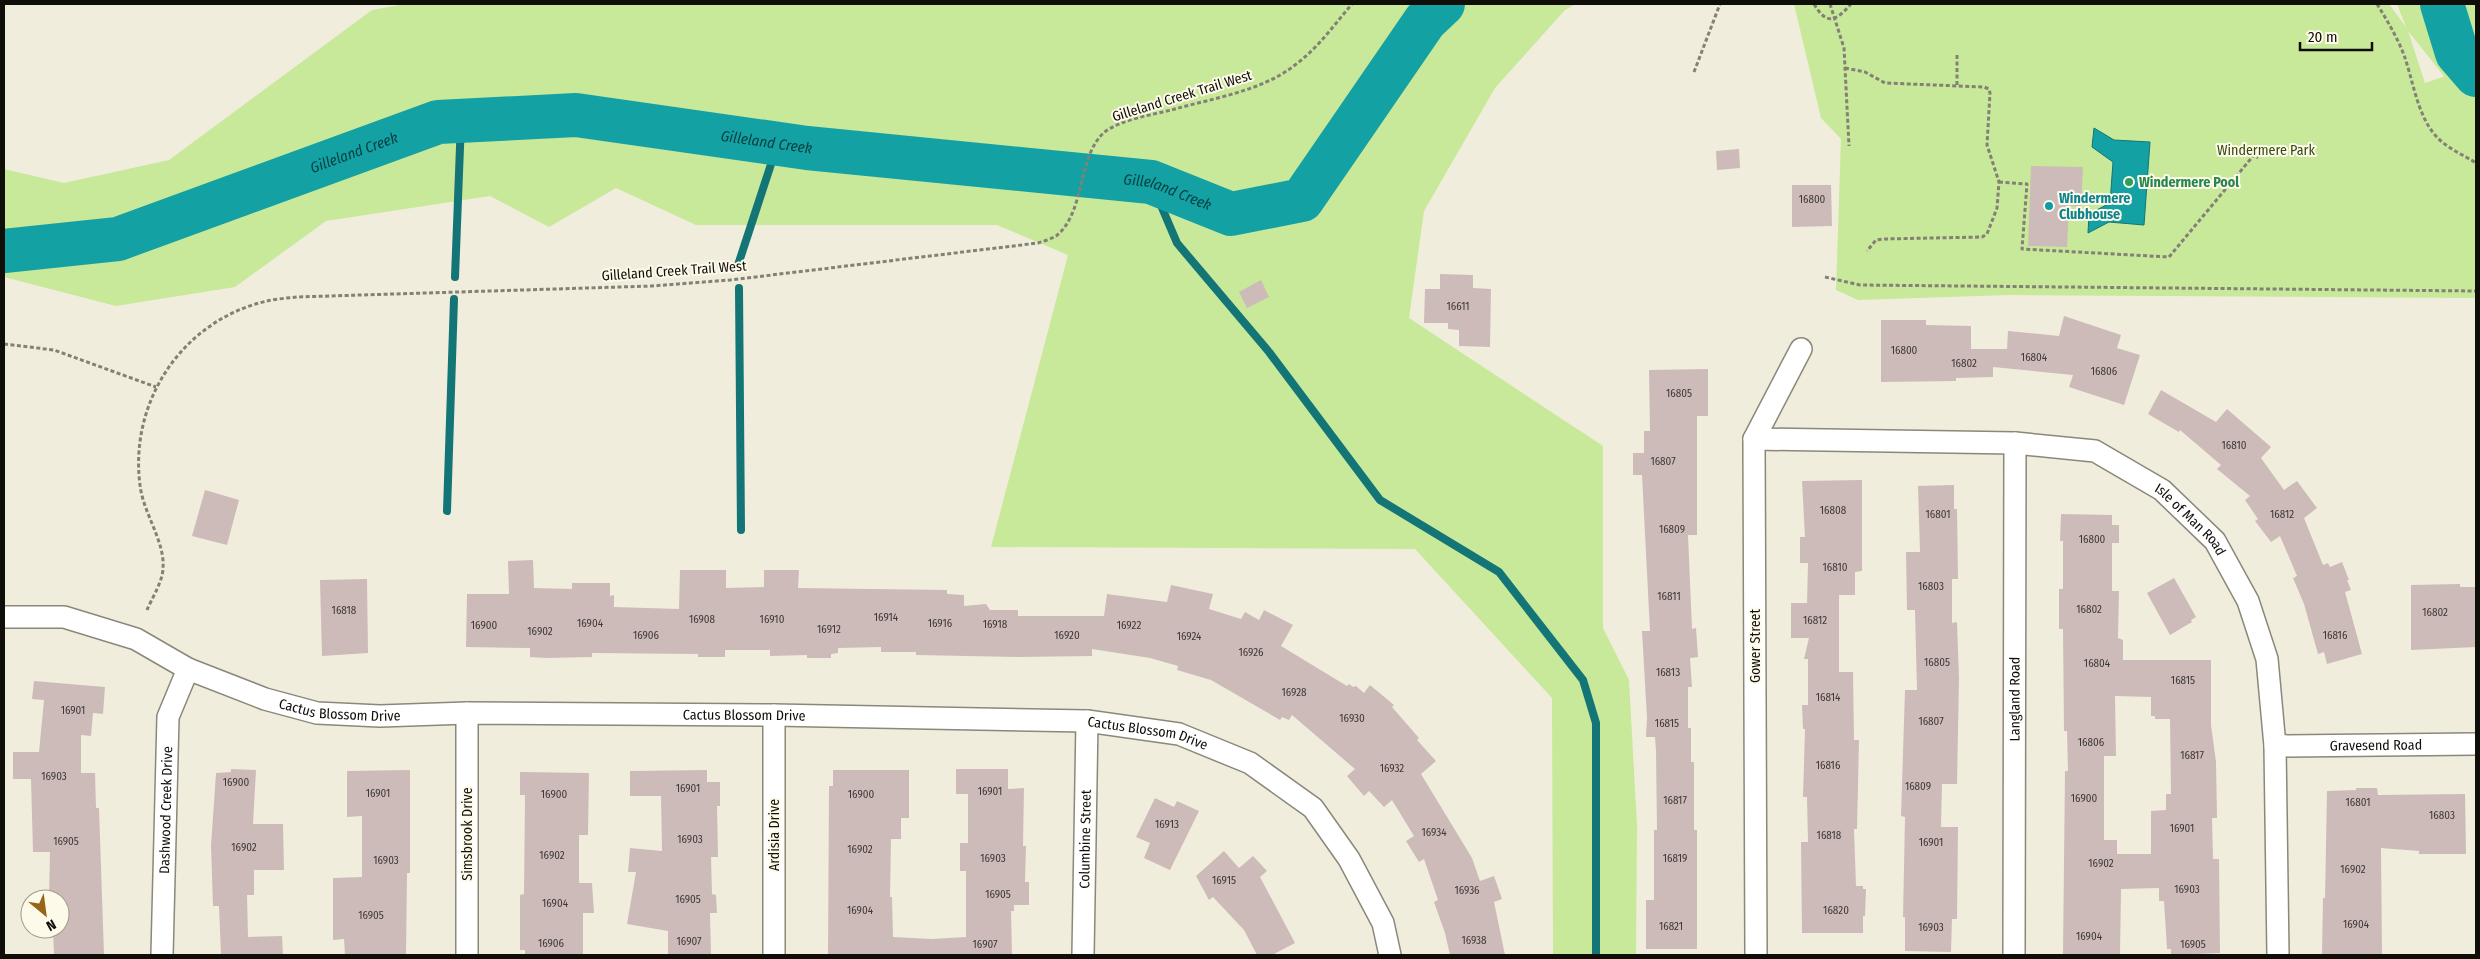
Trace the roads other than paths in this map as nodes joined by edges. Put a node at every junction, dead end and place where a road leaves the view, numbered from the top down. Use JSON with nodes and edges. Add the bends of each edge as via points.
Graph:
{"nodes":[{"id":1,"x":1801,"y":349,"type":"dead end"},
{"id":2,"x":1754,"y":440,"type":"junction"},
{"id":3,"x":2015,"y":443,"type":"junction"},
{"id":4,"x":4,"y":617,"type":"edge"},
{"id":5,"x":188,"y":669,"type":"junction"},
{"id":6,"x":467,"y":713,"type":"junction"},
{"id":7,"x":774,"y":714,"type":"junction"},
{"id":8,"x":1087,"y":721,"type":"junction"},
{"id":9,"x":2476,"y":744,"type":"edge"},
{"id":10,"x":2275,"y":746,"type":"junction"},
{"id":11,"x":162,"y":955,"type":"edge"},
{"id":12,"x":466,"y":955,"type":"edge"},
{"id":13,"x":774,"y":955,"type":"edge"},
{"id":14,"x":1083,"y":955,"type":"edge"},
{"id":15,"x":1390,"y":955,"type":"edge"},
{"id":16,"x":1756,"y":955,"type":"edge"},
{"id":17,"x":2014,"y":955,"type":"edge"},
{"id":18,"x":2278,"y":955,"type":"edge"}],
"edges":[{"from":1,"to":2,"type":"street","name":"Gower Street"},
{"from":2,"to":3,"type":"street","name":"Isle of Man Road"},
{"from":2,"to":16,"type":"street","name":"Gower Street"},
{"from":3,"to":10,"type":"street","name":"Isle of Man Road","via":[[2095,451],[2162,490],[2215,541],[2248,601],[2267,659]]},
{"from":3,"to":17,"type":"street","name":"Langland Road"},
{"from":4,"to":5,"type":"street","name":"Cactus Blossom Drive","via":[[64,617],[136,639]]},
{"from":5,"to":6,"type":"street","name":"Cactus Blossom Drive","via":[[265,699],[318,713],[380,716]]},
{"from":5,"to":11,"type":"street","name":"Dashwood Creek Drive","via":[[168,717]]},
{"from":6,"to":7,"type":"street","name":"Cactus Blossom Drive"},
{"from":6,"to":12,"type":"street","name":"Simsbrook Drive"},
{"from":7,"to":8,"type":"street","name":"Cactus Blossom Drive"},
{"from":7,"to":13,"type":"street","name":"Ardisia Drive"},
{"from":8,"to":14,"type":"street","name":"Columbine Street"},
{"from":8,"to":15,"type":"street","name":"Cactus Blossom Drive","via":[[1179,734],[1250,763],[1313,808],[1349,859],[1383,922]]},
{"from":9,"to":10,"type":"street","name":"Gravesend Road"},
{"from":10,"to":18,"type":"street","name":"Isle of Man Road"}]}
